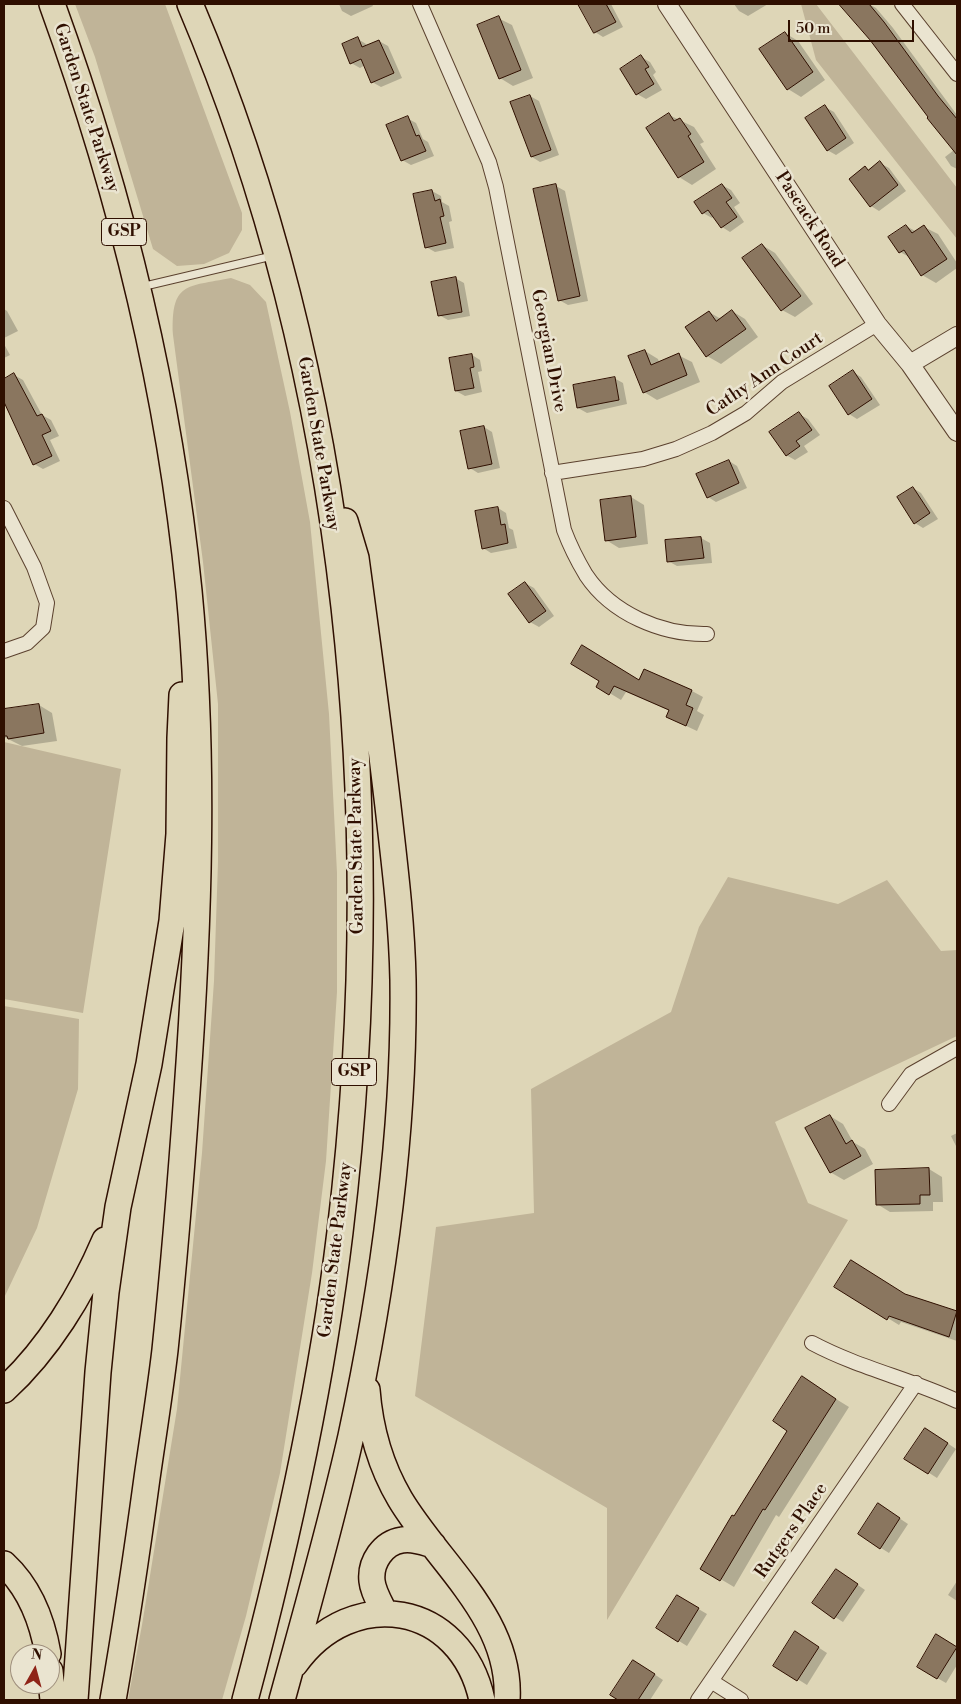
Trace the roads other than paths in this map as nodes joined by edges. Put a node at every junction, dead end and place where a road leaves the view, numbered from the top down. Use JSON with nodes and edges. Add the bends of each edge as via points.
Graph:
{"nodes":[{"id":1,"x":52,"y":4,"type":"edge"},
{"id":2,"x":190,"y":4,"type":"edge"},
{"id":3,"x":420,"y":4,"type":"edge"},
{"id":4,"x":667,"y":4,"type":"edge"},
{"id":5,"x":902,"y":4,"type":"edge"},
{"id":6,"x":957,"y":74,"type":"edge"},
{"id":7,"x":277,"y":255,"type":"junction"},
{"id":8,"x":138,"y":288,"type":"junction"},
{"id":9,"x":877,"y":324,"type":"junction"},
{"id":10,"x":957,"y":336,"type":"edge"},
{"id":11,"x":910,"y":364,"type":"junction"},
{"id":12,"x":957,"y":432,"type":"edge"},
{"id":13,"x":318,"y":435,"type":"junction"},
{"id":14,"x":552,"y":473,"type":"junction"},
{"id":15,"x":4,"y":508,"type":"edge"},
{"id":16,"x":188,"y":588,"type":"junction"},
{"id":17,"x":707,"y":634,"type":"dead end"},
{"id":18,"x":4,"y":651,"type":"edge"},
{"id":19,"x":957,"y":1048,"type":"edge"},
{"id":20,"x":889,"y":1104,"type":"dead end"},
{"id":21,"x":118,"y":1207,"type":"junction"},
{"id":22,"x":812,"y":1343,"type":"dead end"},
{"id":23,"x":365,"y":1367,"type":"junction"},
{"id":24,"x":916,"y":1384,"type":"junction"},
{"id":25,"x":4,"y":1390,"type":"edge"},
{"id":26,"x":957,"y":1401,"type":"edge"},
{"id":27,"x":433,"y":1545,"type":"junction"},
{"id":28,"x":4,"y":1564,"type":"edge"},
{"id":29,"x":385,"y":1613,"type":"junction"},
{"id":30,"x":46,"y":1644,"type":"edge"},
{"id":31,"x":290,"y":1670,"type":"junction"},
{"id":32,"x":711,"y":1681,"type":"junction"},
{"id":33,"x":75,"y":1700,"type":"edge"},
{"id":34,"x":113,"y":1700,"type":"edge"},
{"id":35,"x":244,"y":1700,"type":"edge"},
{"id":36,"x":282,"y":1700,"type":"edge"},
{"id":37,"x":482,"y":1700,"type":"edge"},
{"id":38,"x":507,"y":1700,"type":"edge"},
{"id":39,"x":698,"y":1700,"type":"edge"},
{"id":40,"x":741,"y":1700,"type":"edge"}],
"edges":[{"from":1,"to":8,"type":"highway","name":"Garden State Parkway","number":"GSP","via":[[107,168]]},
{"from":2,"to":7,"type":"highway","name":"Garden State Parkway","number":"GSP","via":[[240,136]]},
{"from":3,"to":14,"type":"street","name":"Georgian Drive","via":[[489,162]]},
{"from":4,"to":9,"type":"street","name":"Pascack Road"},
{"from":5,"to":6,"type":"street"},
{"from":7,"to":8,"type":"lane"},
{"from":7,"to":13,"type":"highway","name":"Garden State Parkway","number":"GSP"},
{"from":8,"to":16,"type":"highway","name":"Garden State Parkway","number":"GSP","via":[[173,465]]},
{"from":9,"to":11,"type":"street","name":"Pascack Road"},
{"from":9,"to":14,"type":"street","name":"Cathy Ann Court","via":[[782,382],[746,413],[712,433],[643,459]]},
{"from":10,"to":11,"type":"street"},
{"from":11,"to":12,"type":"street","name":"Pascack Road"},
{"from":13,"to":23,"type":"highway","via":[[356,558],[387,791],[401,934],[403,1022],[399,1109],[382,1263]]},
{"from":13,"to":35,"type":"highway","name":"Garden State Parkway","number":"GSP","via":[[338,565],[355,740],[360,881],[352,1112],[342,1218],[299,1479]]},
{"from":14,"to":17,"type":"street","name":"Georgian Drive","via":[[564,530],[573,553],[604,595],[648,624],[672,631]]},
{"from":15,"to":18,"type":"street","via":[[34,567],[47,603],[43,628],[27,643]]},
{"from":16,"to":21,"type":"highway","via":[[180,738],[180,834],[172,921],[152,1046]]},
{"from":16,"to":34,"type":"highway","name":"Garden State Parkway","number":"GSP","via":[[198,770],[198,894],[193,1016],[164,1355]]},
{"from":19,"to":20,"type":"street","via":[[912,1074]]},
{"from":21,"to":25,"type":"highway","via":[[99,1254],[72,1304],[35,1357]]},
{"from":21,"to":33,"type":"highway","via":[[100,1343]]},
{"from":22,"to":24,"type":"street","via":[[866,1367]]},
{"from":23,"to":27,"type":"highway","via":[[368,1408],[379,1453],[400,1498]]},
{"from":23,"to":31,"type":"highway","via":[[328,1530]]},
{"from":24,"to":26,"type":"street"},
{"from":24,"to":32,"type":"street","name":"Rutgers Place"},
{"from":27,"to":29,"type":"highway","via":[[402,1540],[378,1555],[372,1580]]},
{"from":27,"to":38,"type":"highway","via":[[491,1627],[503,1661]]},
{"from":28,"to":30,"type":"highway","via":[[22,1583],[30,1598]]},
{"from":29,"to":31,"type":"highway","via":[[366,1615],[332,1628],[313,1642]]},
{"from":29,"to":37,"type":"highway","via":[[426,1624],[450,1639],[469,1662]]},
{"from":31,"to":36,"type":"highway"},
{"from":32,"to":39,"type":"street","name":"Rutgers Place"},
{"from":32,"to":40,"type":"street"}]}
